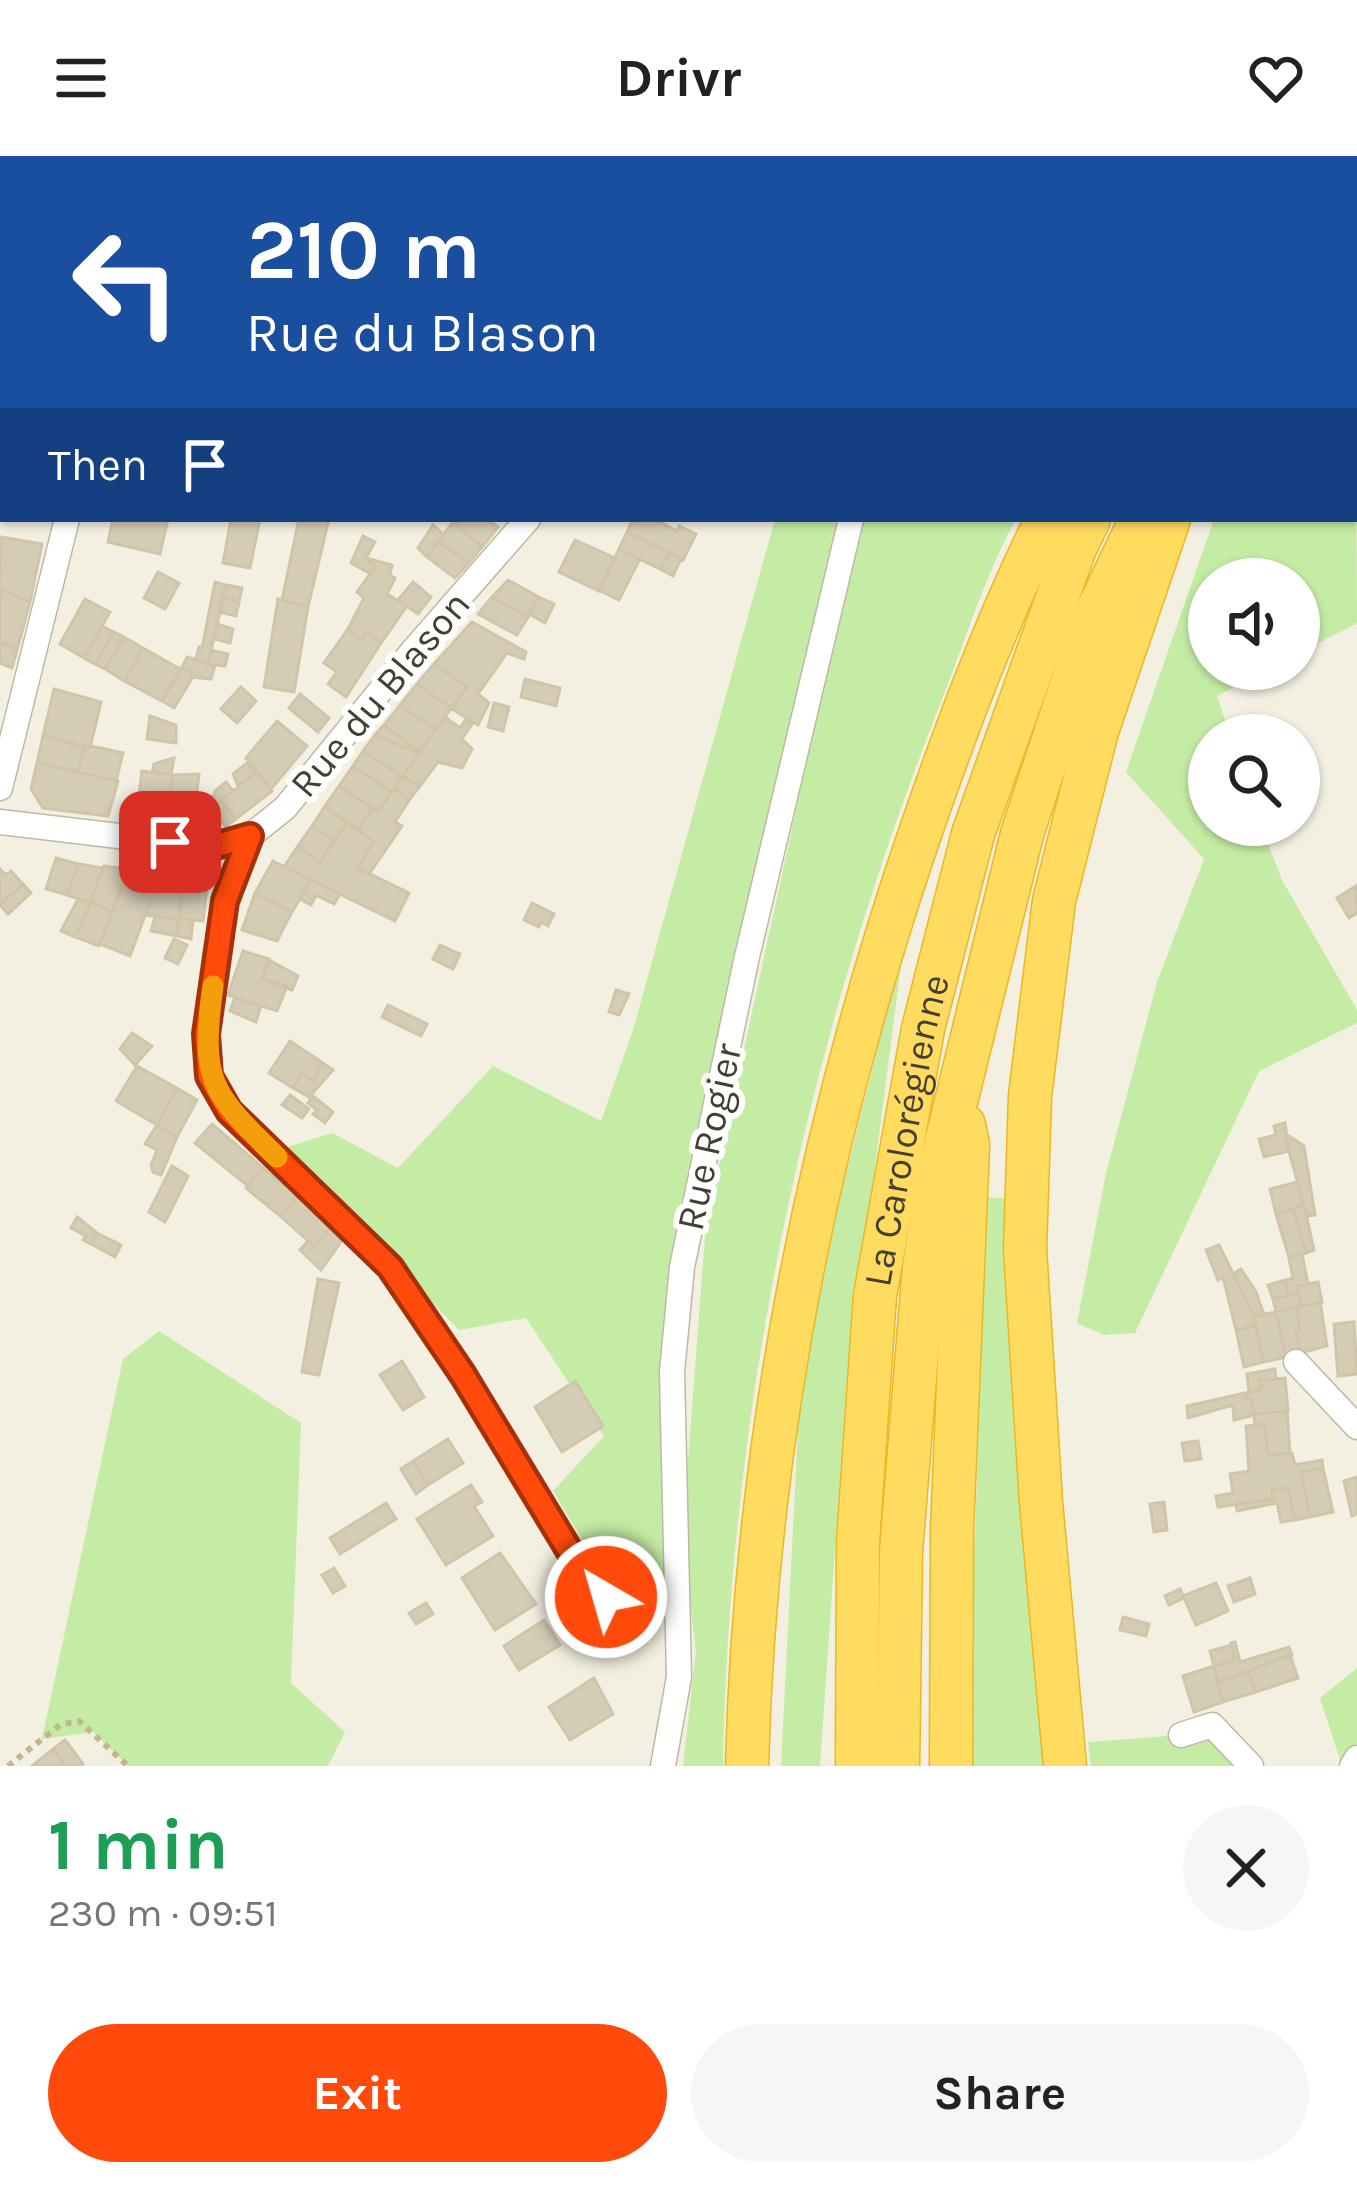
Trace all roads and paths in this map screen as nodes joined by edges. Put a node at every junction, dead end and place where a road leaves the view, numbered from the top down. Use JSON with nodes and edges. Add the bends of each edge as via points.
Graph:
{"nodes":[{"id":1,"x":66,"y":522,"type":"edge"},
{"id":2,"x":526,"y":522,"type":"edge"},
{"id":3,"x":850,"y":522,"type":"edge"},
{"id":4,"x":1046,"y":522,"type":"edge"},
{"id":5,"x":1088,"y":522,"type":"edge"},
{"id":6,"x":1140,"y":522,"type":"edge"},
{"id":7,"x":1168,"y":522,"type":"edge"},
{"id":8,"x":0,"y":788,"type":"edge"},
{"id":9,"x":0,"y":822,"type":"edge"},
{"id":10,"x":250,"y":836,"type":"junction"},
{"id":11,"x":958,"y":1094,"type":"junction"},
{"id":12,"x":1296,"y":1362,"type":"dead end"},
{"id":13,"x":1357,"y":1393,"type":"edge"},
{"id":14,"x":1327,"y":1396,"type":"junction"},
{"id":15,"x":1357,"y":1427,"type":"edge"},
{"id":16,"x":676,"y":1605,"type":"junction"},
{"id":17,"x":1180,"y":1735,"type":"dead end"},
{"id":18,"x":1357,"y":1758,"type":"edge"},
{"id":19,"x":8,"y":1766,"type":"edge"},
{"id":20,"x":128,"y":1766,"type":"edge"},
{"id":21,"x":663,"y":1766,"type":"edge"},
{"id":22,"x":747,"y":1766,"type":"edge"},
{"id":23,"x":856,"y":1766,"type":"edge"},
{"id":24,"x":898,"y":1766,"type":"edge"},
{"id":25,"x":951,"y":1766,"type":"edge"},
{"id":26,"x":1065,"y":1766,"type":"edge"},
{"id":27,"x":1251,"y":1766,"type":"edge"},
{"id":28,"x":1352,"y":1766,"type":"edge"}],
"edges":[{"from":1,"to":8,"type":"street"},
{"from":2,"to":10,"type":"street","name":"Rue du Blason","via":[[285,808]]},
{"from":3,"to":16,"type":"street","name":"Rue Rogier","via":[[682,1267],[673,1372]]},
{"from":4,"to":22,"type":"highway","via":[[930,804],[867,990],[818,1186],[777,1416]]},
{"from":5,"to":23,"type":"highway","name":"La Carolorégienne","via":[[974,834],[919,1051],[875,1296],[858,1543]]},
{"from":6,"to":11,"type":"highway","name":"La Carolorégienne","via":[[1092,622],[1022,834]]},
{"from":7,"to":26,"type":"highway","via":[[1097,731],[1054,902],[1030,1096],[1025,1250]]},
{"from":9,"to":10,"type":"street","via":[[212,847]]},
{"from":10,"to":16,"type":"street","via":[[225,901],[206,1034],[209,1076],[229,1111],[390,1267],[592,1588],[623,1601]]},
{"from":11,"to":24,"type":"highway","name":"La Carolorégienne","via":[[924,1267],[901,1551]]},
{"from":11,"to":25,"type":"highway","name":"La Carolorégienne","via":[[968,1145]]},
{"from":12,"to":14,"type":"street"},
{"from":13,"to":14,"type":"street"},
{"from":14,"to":15,"type":"street"},
{"from":16,"to":21,"type":"street","name":"Rue Rogier","via":[[679,1677]]},
{"from":17,"to":27,"type":"street","via":[[1212,1725]]},
{"from":18,"to":28,"type":"street"},
{"from":19,"to":20,"type":"path","via":[[60,1725],[79,1720]]}]}
